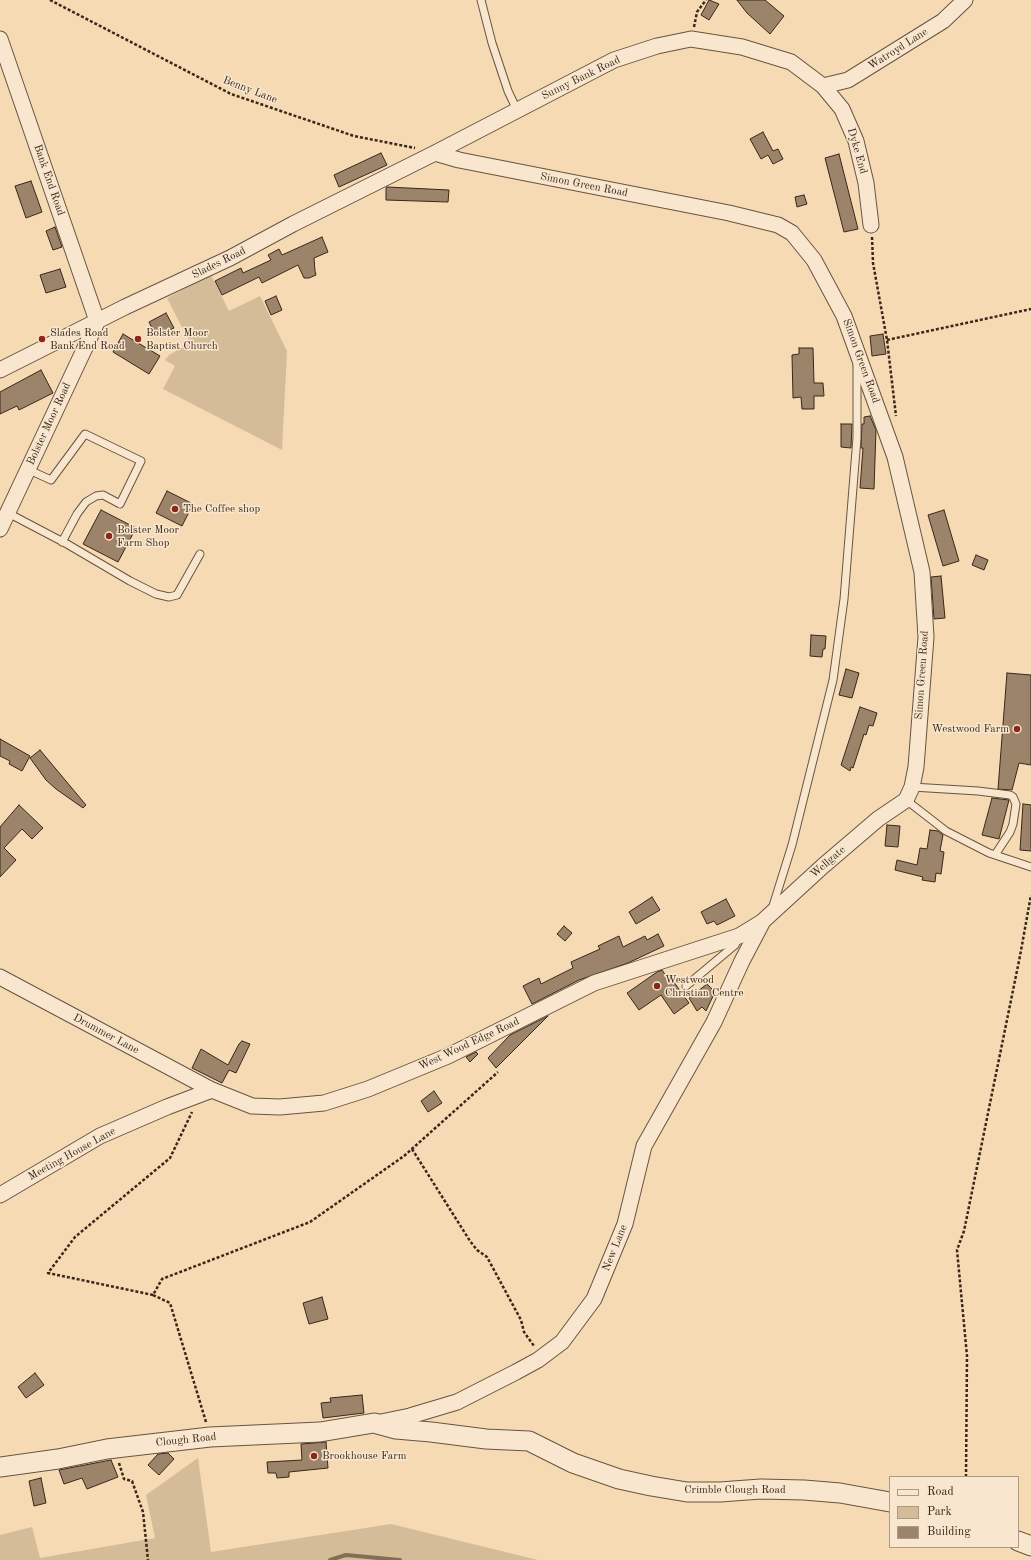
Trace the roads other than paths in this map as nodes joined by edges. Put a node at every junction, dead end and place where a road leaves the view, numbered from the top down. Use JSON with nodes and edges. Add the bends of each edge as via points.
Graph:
{"nodes":[{"id":1,"x":481,"y":0,"type":"edge"},
{"id":2,"x":966,"y":0,"type":"edge"},
{"id":3,"x":0,"y":39,"type":"edge"},
{"id":4,"x":823,"y":86,"type":"junction"},
{"id":5,"x":517,"y":110,"type":"junction"},
{"id":6,"x":435,"y":153,"type":"junction"},
{"id":7,"x":871,"y":225,"type":"road end"},
{"id":8,"x":98,"y":320,"type":"junction"},
{"id":9,"x":857,"y":348,"type":"junction"},
{"id":10,"x":0,"y":370,"type":"edge"},
{"id":11,"x":27,"y":469,"type":"junction"},
{"id":12,"x":8,"y":513,"type":"junction"},
{"id":13,"x":0,"y":529,"type":"edge"},
{"id":14,"x":62,"y":542,"type":"junction"},
{"id":15,"x":200,"y":554,"type":"dead end"},
{"id":16,"x":909,"y":794,"type":"junction"},
{"id":17,"x":994,"y":855,"type":"junction"},
{"id":18,"x":1031,"y":867,"type":"edge"},
{"id":19,"x":766,"y":918,"type":"junction"},
{"id":20,"x":738,"y":936,"type":"junction"},
{"id":21,"x":742,"y":961,"type":"joint"},
{"id":22,"x":0,"y":977,"type":"edge"},
{"id":23,"x":686,"y":986,"type":"dead end"},
{"id":24,"x":212,"y":1090,"type":"junction"},
{"id":25,"x":0,"y":1195,"type":"edge"},
{"id":26,"x":374,"y":1423,"type":"junction"},
{"id":27,"x":0,"y":1467,"type":"edge"},
{"id":28,"x":889,"y":1502,"type":"edge"},
{"id":29,"x":1019,"y":1541,"type":"edge"},
{"id":30,"x":1031,"y":1546,"type":"edge"}],
"edges":[{"from":1,"to":5,"type":"lane","via":[[492,43]]},
{"from":2,"to":4,"type":"street","name":"Watroyd Lane","via":[[943,21],[848,80]]},
{"from":3,"to":8,"type":"street","name":"Bank End Road"},
{"from":4,"to":5,"type":"street","name":"Sunny Bank Road","via":[[791,62],[742,47],[691,39],[657,46],[614,60]]},
{"from":4,"to":7,"type":"street","name":"Dyke End","via":[[842,109],[856,141],[866,183]]},
{"from":5,"to":6,"type":"street","name":"Sunny Bank Road"},
{"from":6,"to":8,"type":"street","name":"Slades Road","via":[[230,258]]},
{"from":6,"to":9,"type":"street","name":"Simon Green Road","via":[[778,225],[792,233],[814,260],[844,316]]},
{"from":8,"to":10,"type":"street","name":"Slades Road"},
{"from":8,"to":11,"type":"street","name":"Bolster Moor Road"},
{"from":9,"to":16,"type":"street","name":"Simon Green Road","via":[[895,457],[922,572],[926,637],[916,767]]},
{"from":9,"to":19,"type":"lane","via":[[857,438],[844,599],[833,680],[792,845]]},
{"from":11,"to":12,"type":"street","name":"Bolster Moor Road"},
{"from":11,"to":14,"type":"lane","via":[[51,480],[85,434],[141,461],[120,504],[103,495],[86,502]]},
{"from":12,"to":13,"type":"street","name":"Bolster Moor Road"},
{"from":12,"to":14,"type":"lane"},
{"from":14,"to":15,"type":"lane","via":[[130,581],[156,594],[169,597],[177,595]]},
{"from":16,"to":17,"type":"lane","via":[[946,832]]},
{"from":16,"to":17,"type":"lane","via":[[978,791],[1013,796],[1016,804],[1013,824]]},
{"from":16,"to":19,"type":"street","name":"Wellgate"},
{"from":17,"to":18,"type":"lane"},
{"from":19,"to":20,"type":"street","name":"West Wood Edge Road"},
{"from":19,"to":21,"type":"street","name":"Wellgate"},
{"from":20,"to":23,"type":"lane","via":[[735,944]]},
{"from":20,"to":24,"type":"street","name":"West Wood Edge Road","via":[[594,983],[448,1056],[368,1089],[324,1103],[280,1107],[252,1106]]},
{"from":21,"to":26,"type":"street","name":"New Lane","via":[[714,1022],[644,1146],[626,1224],[594,1299],[562,1342],[538,1360],[456,1402],[410,1416]]},
{"from":22,"to":24,"type":"street","name":"Drummer Lane"},
{"from":24,"to":25,"type":"street","name":"Meeting House Lane","via":[[100,1136]]},
{"from":26,"to":27,"type":"street","name":"Clough Road","via":[[320,1432],[210,1437],[107,1449]]},
{"from":26,"to":28,"type":"street","name":"Crimble Clough Road","via":[[396,1429],[529,1441],[573,1463],[619,1480],[686,1492],[804,1490]]},
{"from":29,"to":30,"type":"street"}]}
